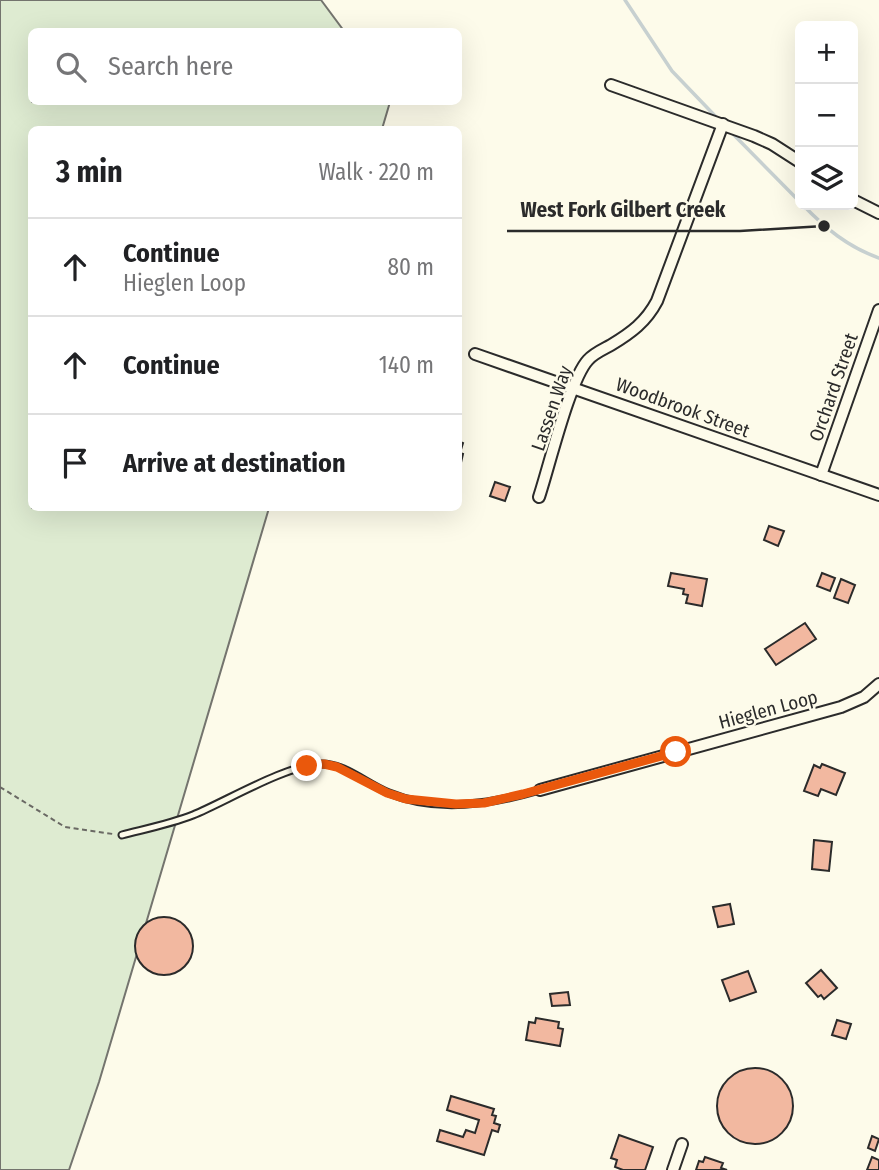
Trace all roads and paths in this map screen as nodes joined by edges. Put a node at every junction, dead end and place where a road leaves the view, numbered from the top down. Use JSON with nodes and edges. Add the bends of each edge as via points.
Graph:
{"nodes":[{"id":1,"x":611,"y":85,"type":"dead end"},
{"id":2,"x":723,"y":124,"type":"junction"},
{"id":3,"x":795,"y":159,"type":"edge"},
{"id":4,"x":858,"y":202,"type":"edge"},
{"id":5,"x":879,"y":213,"type":"edge"},
{"id":6,"x":879,"y":310,"type":"edge"},
{"id":7,"x":475,"y":354,"type":"dead end"},
{"id":8,"x":574,"y":387,"type":"junction"},
{"id":9,"x":821,"y":475,"type":"junction"},
{"id":10,"x":879,"y":495,"type":"edge"},
{"id":11,"x":539,"y":497,"type":"dead end"},
{"id":12,"x":879,"y":684,"type":"edge"},
{"id":13,"x":0,"y":787,"type":"edge"},
{"id":14,"x":540,"y":789,"type":"joint"},
{"id":15,"x":121,"y":835,"type":"joint"},
{"id":16,"x":682,"y":1144,"type":"dead end"},
{"id":17,"x":673,"y":1170,"type":"edge"}],
"edges":[{"from":1,"to":2,"type":"street"},
{"from":2,"to":3,"type":"street"},
{"from":2,"to":8,"type":"street","name":"Lassen Way","via":[[667,280],[649,316],[630,334],[590,357]]},
{"from":4,"to":5,"type":"street"},
{"from":6,"to":9,"type":"street","name":"Orchard Street"},
{"from":7,"to":8,"type":"street","name":"Woodbrook Street"},
{"from":8,"to":9,"type":"street","name":"Woodbrook Street"},
{"from":8,"to":11,"type":"street","name":"Lassen Way"},
{"from":9,"to":10,"type":"street","name":"Woodbrook Street"},
{"from":12,"to":14,"type":"street","name":"Hieglen Loop","via":[[841,707]]},
{"from":13,"to":15,"type":"path","via":[[65,827]]},
{"from":14,"to":15,"type":"lane","via":[[484,803],[426,803],[387,793],[324,764],[287,773],[191,816]]},
{"from":16,"to":17,"type":"street"}]}
